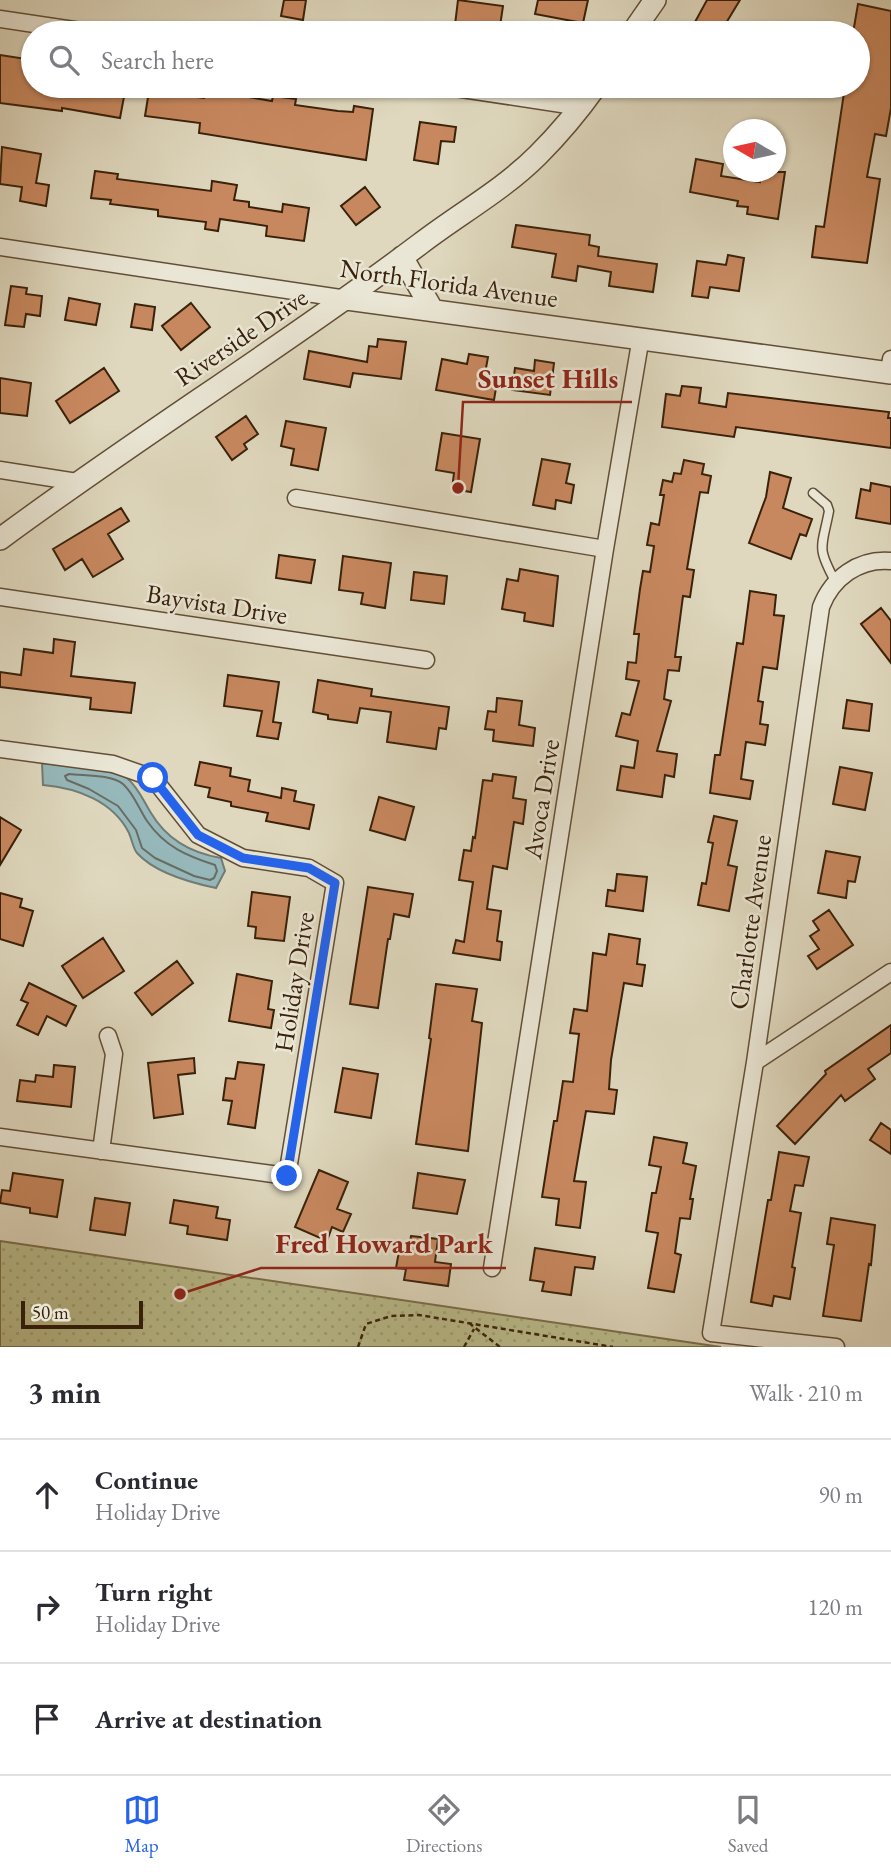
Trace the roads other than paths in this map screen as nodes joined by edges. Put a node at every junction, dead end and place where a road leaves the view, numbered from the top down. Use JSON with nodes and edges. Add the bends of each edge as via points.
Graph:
{"nodes":[{"id":1,"x":655,"y":0,"type":"edge"},
{"id":2,"x":0,"y":19,"type":"edge"},
{"id":3,"x":640,"y":21,"type":"edge"},
{"id":4,"x":21,"y":22,"type":"edge"},
{"id":5,"x":521,"y":98,"type":"edge"},
{"id":6,"x":587,"y":98,"type":"edge"},
{"id":7,"x":581,"y":107,"type":"junction"},
{"id":8,"x":0,"y":247,"type":"edge"},
{"id":9,"x":402,"y":257,"type":"junction"},
{"id":10,"x":347,"y":299,"type":"junction"},
{"id":11,"x":432,"y":309,"type":"junction"},
{"id":12,"x":641,"y":337,"type":"junction"},
{"id":13,"x":890,"y":368,"type":"edge"},
{"id":14,"x":0,"y":470,"type":"edge"},
{"id":15,"x":77,"y":482,"type":"junction"},
{"id":16,"x":813,"y":493,"type":"dead end"},
{"id":17,"x":296,"y":499,"type":"dead end"},
{"id":18,"x":0,"y":538,"type":"edge"},
{"id":19,"x":605,"y":550,"type":"junction"},
{"id":20,"x":891,"y":561,"type":"edge"},
{"id":21,"x":835,"y":581,"type":"junction"},
{"id":22,"x":0,"y":597,"type":"edge"},
{"id":23,"x":426,"y":660,"type":"dead end"},
{"id":24,"x":0,"y":749,"type":"edge"},
{"id":25,"x":891,"y":972,"type":"edge"},
{"id":26,"x":108,"y":1036,"type":"dead end"},
{"id":27,"x":755,"y":1062,"type":"junction"},
{"id":28,"x":0,"y":1138,"type":"edge"},
{"id":29,"x":101,"y":1151,"type":"junction"},
{"id":30,"x":492,"y":1268,"type":"dead end"},
{"id":31,"x":836,"y":1347,"type":"edge"}],
"edges":[{"from":1,"to":3,"type":"street"},
{"from":2,"to":4,"type":"street"},
{"from":5,"to":7,"type":"street"},
{"from":6,"to":7,"type":"street","name":"Riverside Drive"},
{"from":7,"to":9,"type":"street","name":"Riverside Drive","via":[[538,155],[503,185]]},
{"from":8,"to":10,"type":"street","name":"North Florida Avenue"},
{"from":9,"to":10,"type":"street","name":"Riverside Drive"},
{"from":9,"to":11,"type":"street"},
{"from":10,"to":11,"type":"street","name":"North Florida Avenue"},
{"from":10,"to":15,"type":"street","name":"Riverside Drive"},
{"from":11,"to":12,"type":"street","name":"North Florida Avenue"},
{"from":12,"to":13,"type":"street","name":"North Florida Avenue"},
{"from":12,"to":19,"type":"street","name":"Avoca Drive"},
{"from":14,"to":15,"type":"street"},
{"from":15,"to":18,"type":"street","name":"Riverside Drive"},
{"from":16,"to":21,"type":"lane","via":[[827,505],[822,558]]},
{"from":17,"to":19,"type":"street"},
{"from":19,"to":30,"type":"street","name":"Avoca Drive"},
{"from":20,"to":21,"type":"street","via":[[858,566]]},
{"from":21,"to":27,"type":"street","name":"Charlotte Avenue","via":[[821,607]]},
{"from":22,"to":23,"type":"street","name":"Bayvista Drive"},
{"from":24,"to":29,"type":"street","name":"Holiday Drive","via":[[113,764],[153,778],[198,835],[243,858],[309,868],[335,883],[287,1176]]},
{"from":25,"to":27,"type":"street"},
{"from":26,"to":29,"type":"street","via":[[114,1054]]},
{"from":27,"to":31,"type":"street","name":"Charlotte Avenue","via":[[711,1333]]},
{"from":28,"to":29,"type":"street","name":"Holiday Drive"}]}
